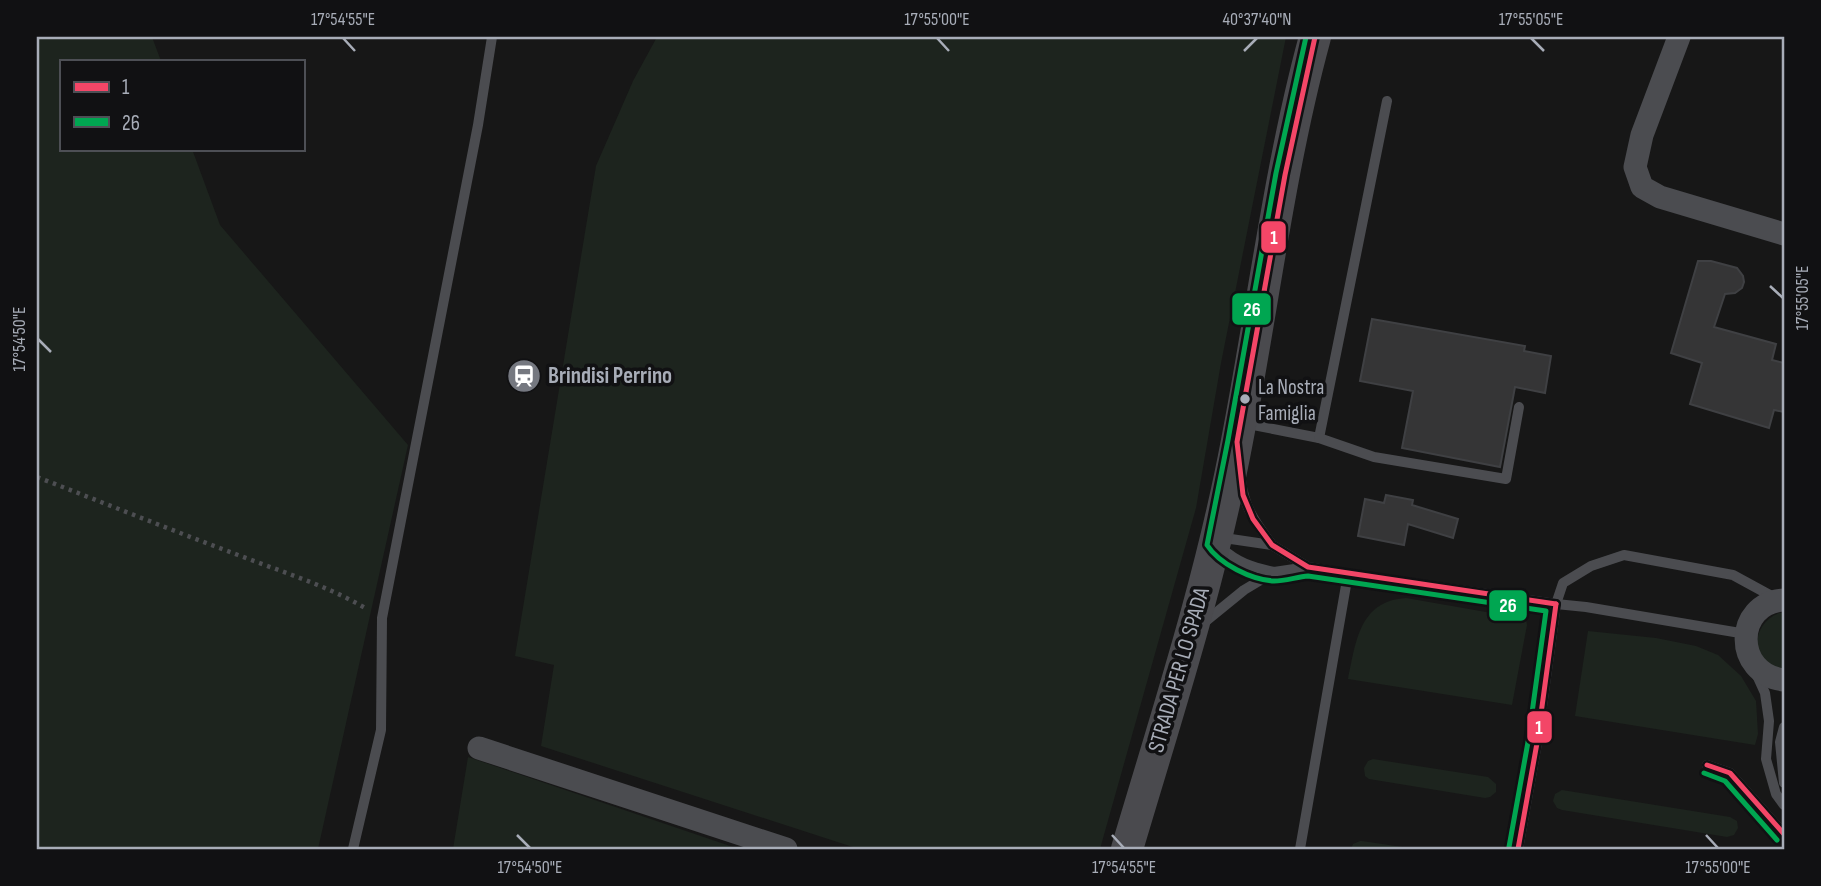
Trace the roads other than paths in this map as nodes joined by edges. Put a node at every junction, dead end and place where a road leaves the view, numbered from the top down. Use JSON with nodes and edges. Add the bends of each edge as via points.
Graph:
{"nodes":[{"id":1,"x":492,"y":37,"type":"edge"},
{"id":2,"x":1315,"y":37,"type":"edge"},
{"id":3,"x":1679,"y":37,"type":"edge"},
{"id":4,"x":1387,"y":101,"type":"dead end"},
{"id":5,"x":1784,"y":234,"type":"edge"},
{"id":6,"x":1519,"y":407,"type":"dead end"},
{"id":7,"x":1239,"y":433,"type":"junction"},
{"id":8,"x":1319,"y":438,"type":"junction"},
{"id":9,"x":1215,"y":542,"type":"junction"},
{"id":10,"x":1272,"y":545,"type":"junction"},
{"id":11,"x":1308,"y":567,"type":"junction"},
{"id":12,"x":1274,"y":572,"type":"junction"},
{"id":13,"x":1348,"y":574,"type":"junction"},
{"id":14,"x":1782,"y":601,"type":"edge"},
{"id":15,"x":1556,"y":604,"type":"junction"},
{"id":16,"x":1746,"y":634,"type":"junction"},
{"id":17,"x":1190,"y":635,"type":"junction"},
{"id":18,"x":1750,"y":659,"type":"junction"},
{"id":19,"x":1784,"y":680,"type":"edge"},
{"id":20,"x":1784,"y":727,"type":"edge"},
{"id":21,"x":479,"y":748,"type":"dead end"},
{"id":22,"x":1707,"y":765,"type":"dead end"},
{"id":23,"x":1784,"y":783,"type":"edge"},
{"id":24,"x":1784,"y":805,"type":"edge"},
{"id":25,"x":1784,"y":834,"type":"edge"},
{"id":26,"x":353,"y":849,"type":"edge"},
{"id":27,"x":786,"y":849,"type":"edge"},
{"id":28,"x":1127,"y":849,"type":"edge"},
{"id":29,"x":1300,"y":849,"type":"edge"},
{"id":30,"x":1518,"y":849,"type":"edge"}],
"edges":[{"from":1,"to":26,"type":"lane","via":[[382,618],[381,730]]},
{"from":2,"to":7,"type":"street","name":"STRADA PER LO SPADA"},
{"from":3,"to":5,"type":"street","via":[[1642,135],[1635,167],[1642,187],[1660,197]]},
{"from":4,"to":8,"type":"lane"},
{"from":6,"to":8,"type":"lane","via":[[1506,479],[1374,457]]},
{"from":7,"to":8,"type":"lane"},
{"from":7,"to":9,"type":"street","name":"STRADA PER LO SPADA"},
{"from":7,"to":10,"type":"lane","via":[[1243,495],[1252,519]]},
{"from":9,"to":10,"type":"lane"},
{"from":9,"to":12,"type":"lane","via":[[1231,557]]},
{"from":9,"to":17,"type":"street","name":"STRADA PER LO SPADA"},
{"from":10,"to":11,"type":"lane"},
{"from":11,"to":12,"type":"lane"},
{"from":11,"to":13,"type":"lane"},
{"from":12,"to":17,"type":"lane","via":[[1244,590]]},
{"from":13,"to":15,"type":"lane"},
{"from":13,"to":29,"type":"lane"},
{"from":14,"to":15,"type":"lane","via":[[1733,575],[1624,555],[1591,566],[1563,583]]},
{"from":14,"to":16,"type":"street","via":[[1757,612]]},
{"from":15,"to":16,"type":"lane"},
{"from":15,"to":30,"type":"lane"},
{"from":16,"to":18,"type":"street"},
{"from":17,"to":28,"type":"street","name":"STRADA PER LO SPADA"},
{"from":18,"to":19,"type":"street","via":[[1769,677]]},
{"from":18,"to":24,"type":"lane","via":[[1765,693],[1769,721],[1766,759]]},
{"from":20,"to":23,"type":"lane","via":[[1780,742]]},
{"from":21,"to":27,"type":"street"},
{"from":22,"to":25,"type":"lane","via":[[1730,773]]}]}
